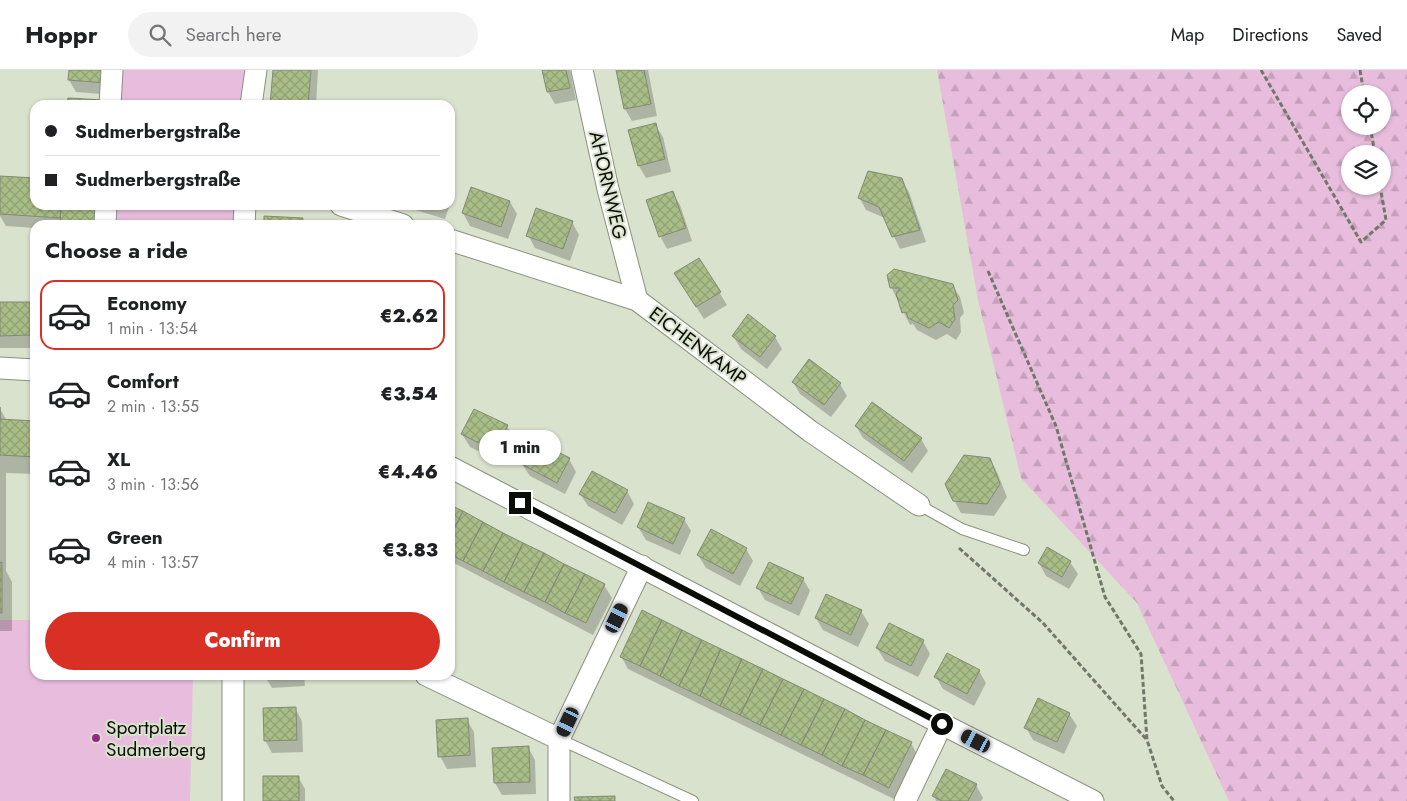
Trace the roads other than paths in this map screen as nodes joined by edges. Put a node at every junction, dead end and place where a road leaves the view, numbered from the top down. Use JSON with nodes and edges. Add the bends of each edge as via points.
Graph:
{"nodes":[{"id":1,"x":112,"y":70,"type":"edge"},
{"id":2,"x":256,"y":70,"type":"edge"},
{"id":3,"x":582,"y":70,"type":"edge"},
{"id":4,"x":110,"y":100,"type":"edge"},
{"id":5,"x":252,"y":100,"type":"edge"},
{"id":6,"x":356,"y":210,"type":"edge"},
{"id":7,"x":388,"y":220,"type":"edge"},
{"id":8,"x":455,"y":242,"type":"edge"},
{"id":9,"x":637,"y":300,"type":"junction"},
{"id":10,"x":0,"y":368,"type":"edge"},
{"id":11,"x":30,"y":370,"type":"edge"},
{"id":12,"x":455,"y":470,"type":"edge"},
{"id":13,"x":919,"y":505,"type":"joint"},
{"id":14,"x":1024,"y":550,"type":"dead end"},
{"id":15,"x":642,"y":566,"type":"junction"},
{"id":16,"x":233,"y":680,"type":"edge"},
{"id":17,"x":436,"y":680,"type":"edge"},
{"id":18,"x":942,"y":724,"type":"junction"},
{"id":19,"x":559,"y":740,"type":"junction"},
{"id":20,"x":233,"y":801,"type":"edge"},
{"id":21,"x":559,"y":801,"type":"edge"},
{"id":22,"x":694,"y":801,"type":"edge"},
{"id":23,"x":904,"y":801,"type":"edge"},
{"id":24,"x":1093,"y":801,"type":"edge"}],
"edges":[{"from":1,"to":4,"type":"street"},
{"from":2,"to":5,"type":"street"},
{"from":3,"to":9,"type":"street","name":"AHORNWEG"},
{"from":6,"to":7,"type":"street"},
{"from":8,"to":9,"type":"street","name":"EICHENKAMP"},
{"from":9,"to":13,"type":"street","name":"EICHENKAMP","via":[[810,430]]},
{"from":10,"to":11,"type":"street"},
{"from":12,"to":15,"type":"street"},
{"from":13,"to":14,"type":"lane","via":[[962,529]]},
{"from":15,"to":18,"type":"street"},
{"from":15,"to":19,"type":"street"},
{"from":16,"to":20,"type":"street"},
{"from":17,"to":19,"type":"street"},
{"from":18,"to":23,"type":"street"},
{"from":18,"to":24,"type":"street"},
{"from":19,"to":21,"type":"street"},
{"from":19,"to":22,"type":"lane"}]}
